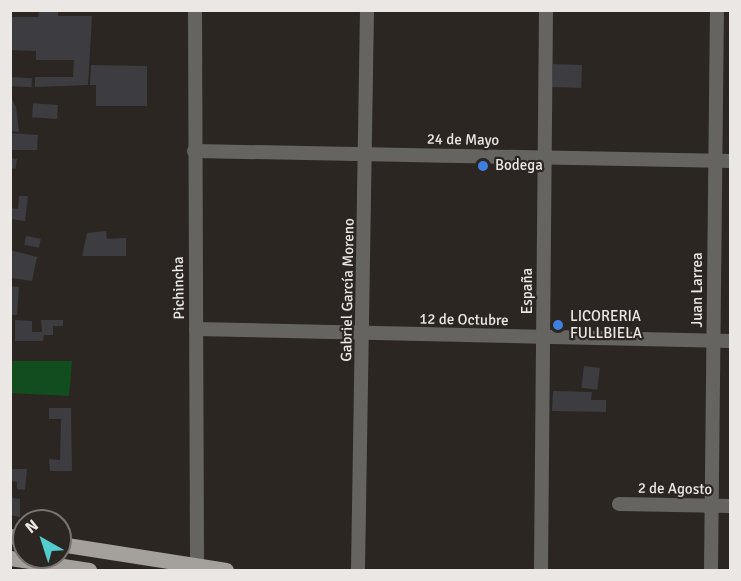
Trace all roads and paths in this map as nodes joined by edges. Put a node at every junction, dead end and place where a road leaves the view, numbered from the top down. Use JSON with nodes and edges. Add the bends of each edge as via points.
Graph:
{"nodes":[{"id":1,"x":195,"y":10,"type":"edge"},
{"id":2,"x":367,"y":10,"type":"edge"},
{"id":3,"x":546,"y":10,"type":"edge"},
{"id":4,"x":717,"y":10,"type":"edge"},
{"id":5,"x":194,"y":151,"type":"junction"},
{"id":6,"x":366,"y":155,"type":"junction"},
{"id":7,"x":544,"y":158,"type":"junction"},
{"id":8,"x":715,"y":161,"type":"junction"},
{"id":9,"x":730,"y":161,"type":"edge"},
{"id":10,"x":196,"y":329,"type":"junction"},
{"id":11,"x":364,"y":334,"type":"junction"},
{"id":12,"x":545,"y":338,"type":"junction"},
{"id":13,"x":730,"y":341,"type":"edge"},
{"id":14,"x":714,"y":342,"type":"junction"},
{"id":15,"x":620,"y":504,"type":"dead end"},
{"id":16,"x":712,"y":506,"type":"junction"},
{"id":17,"x":730,"y":506,"type":"edge"},
{"id":18,"x":72,"y":546,"type":"edge"},
{"id":19,"x":10,"y":558,"type":"edge"},
{"id":20,"x":197,"y":565,"type":"junction"},
{"id":21,"x":89,"y":570,"type":"edge"},
{"id":22,"x":226,"y":570,"type":"edge"},
{"id":23,"x":358,"y":570,"type":"edge"},
{"id":24,"x":541,"y":570,"type":"edge"},
{"id":25,"x":711,"y":570,"type":"edge"}],
"edges":[{"from":1,"to":5,"type":"street","name":"Pichincha"},
{"from":2,"to":6,"type":"street","name":"Gabriel García Moreno"},
{"from":3,"to":7,"type":"street","name":"España"},
{"from":4,"to":8,"type":"street","name":"Juan Larrea"},
{"from":5,"to":6,"type":"street","name":"24 de Mayo"},
{"from":5,"to":10,"type":"street","name":"Pichincha"},
{"from":6,"to":7,"type":"street","name":"24 de Mayo"},
{"from":6,"to":11,"type":"street","name":"Gabriel García Moreno"},
{"from":7,"to":8,"type":"street","name":"24 de Mayo"},
{"from":7,"to":12,"type":"street","name":"España"},
{"from":8,"to":9,"type":"street","name":"24 de Mayo"},
{"from":8,"to":14,"type":"street","name":"Juan Larrea"},
{"from":10,"to":11,"type":"street","name":"12 de Octubre"},
{"from":10,"to":20,"type":"street","name":"Pichincha"},
{"from":11,"to":12,"type":"street","name":"12 de Octubre"},
{"from":11,"to":23,"type":"street","name":"Gabriel García Moreno"},
{"from":12,"to":14,"type":"street","name":"12 de Octubre"},
{"from":12,"to":24,"type":"street","name":"España"},
{"from":13,"to":14,"type":"street","name":"12 de Octubre"},
{"from":14,"to":16,"type":"street","name":"Juan Larrea"},
{"from":15,"to":16,"type":"street","name":"2 de Agosto"},
{"from":16,"to":17,"type":"street","name":"2 de Agosto"},
{"from":16,"to":25,"type":"street","name":"Juan Larrea"},
{"from":18,"to":20,"type":"main road"},
{"from":19,"to":21,"type":"main road"},
{"from":20,"to":22,"type":"main road"}]}
